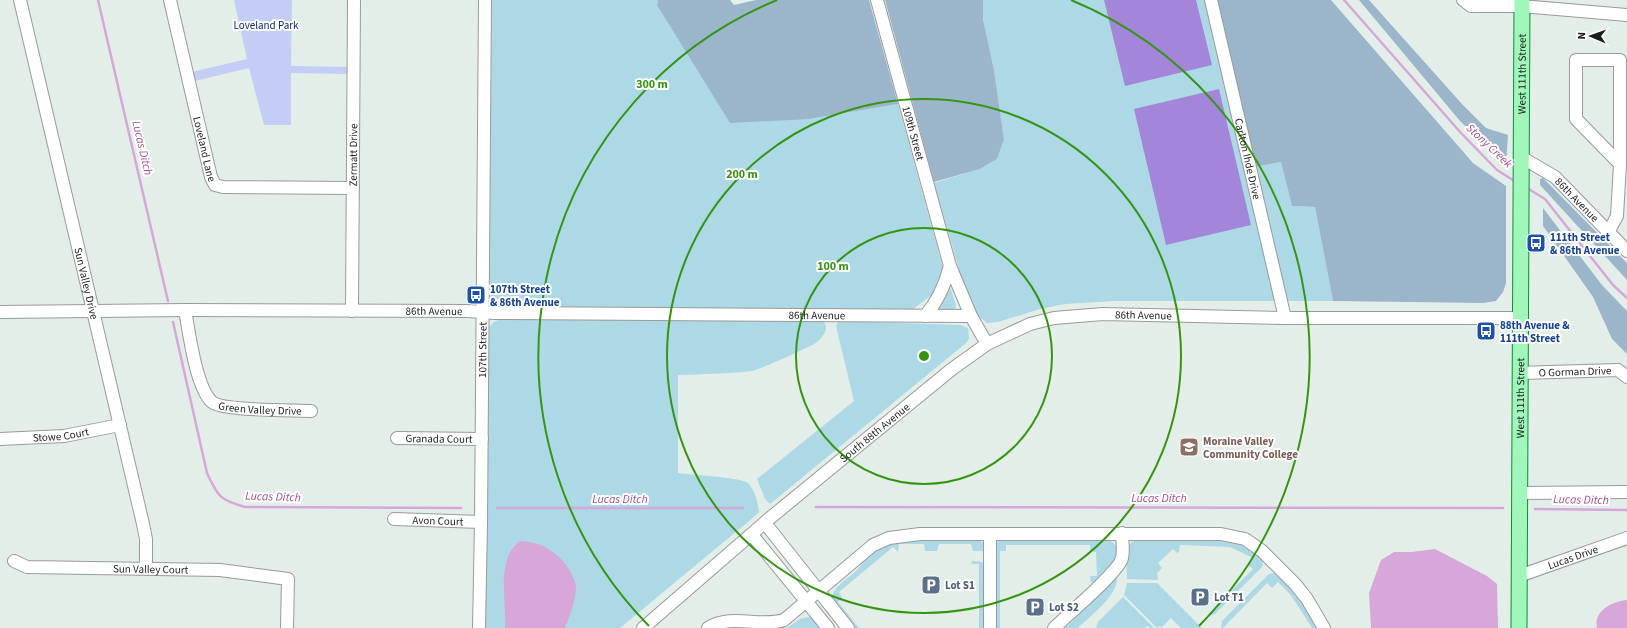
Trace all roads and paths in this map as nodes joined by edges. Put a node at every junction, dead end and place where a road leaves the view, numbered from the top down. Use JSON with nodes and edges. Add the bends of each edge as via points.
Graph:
{"nodes":[{"id":1,"x":20,"y":0,"type":"edge"},
{"id":2,"x":170,"y":0,"type":"edge"},
{"id":3,"x":354,"y":0,"type":"edge"},
{"id":4,"x":485,"y":0,"type":"edge"},
{"id":5,"x":877,"y":0,"type":"edge"},
{"id":6,"x":1211,"y":0,"type":"edge"},
{"id":7,"x":1463,"y":0,"type":"edge"},
{"id":8,"x":1522,"y":3,"type":"edge"},
{"id":9,"x":1627,"y":15,"type":"edge"},
{"id":10,"x":1521,"y":157,"type":"junction"},
{"id":11,"x":1620,"y":164,"type":"junction"},
{"id":12,"x":353,"y":188,"type":"junction"},
{"id":13,"x":1609,"y":231,"type":"junction"},
{"id":14,"x":1627,"y":250,"type":"edge"},
{"id":15,"x":950,"y":266,"type":"junction"},
{"id":16,"x":185,"y":310,"type":"junction"},
{"id":17,"x":93,"y":311,"type":"junction"},
{"id":18,"x":352,"y":311,"type":"junction"},
{"id":19,"x":0,"y":312,"type":"edge"},
{"id":20,"x":482,"y":312,"type":"junction"},
{"id":21,"x":925,"y":316,"type":"junction"},
{"id":22,"x":971,"y":316,"type":"junction"},
{"id":23,"x":1285,"y":318,"type":"junction"},
{"id":24,"x":1520,"y":318,"type":"junction"},
{"id":25,"x":987,"y":344,"type":"junction"},
{"id":26,"x":1520,"y":373,"type":"junction"},
{"id":27,"x":1627,"y":377,"type":"edge"},
{"id":28,"x":311,"y":411,"type":"dead end"},
{"id":29,"x":120,"y":425,"type":"junction"},
{"id":30,"x":397,"y":438,"type":"dead end"},
{"id":31,"x":482,"y":438,"type":"junction"},
{"id":32,"x":0,"y":439,"type":"edge"},
{"id":33,"x":1627,"y":492,"type":"edge"},
{"id":34,"x":1519,"y":493,"type":"junction"},
{"id":35,"x":394,"y":519,"type":"dead end"},
{"id":36,"x":481,"y":522,"type":"junction"},
{"id":37,"x":765,"y":523,"type":"junction"},
{"id":38,"x":1122,"y":533,"type":"junction"},
{"id":39,"x":752,"y":534,"type":"junction"},
{"id":40,"x":990,"y":534,"type":"junction"},
{"id":41,"x":1627,"y":538,"type":"edge"},
{"id":42,"x":14,"y":561,"type":"dead end"},
{"id":43,"x":146,"y":568,"type":"junction"},
{"id":44,"x":1519,"y":576,"type":"junction"},
{"id":45,"x":818,"y":591,"type":"junction"},
{"id":46,"x":806,"y":601,"type":"junction"},
{"id":47,"x":287,"y":628,"type":"edge"},
{"id":48,"x":479,"y":628,"type":"edge"},
{"id":49,"x":643,"y":628,"type":"edge"},
{"id":50,"x":708,"y":628,"type":"edge"},
{"id":51,"x":828,"y":628,"type":"edge"},
{"id":52,"x":848,"y":628,"type":"edge"},
{"id":53,"x":990,"y":628,"type":"edge"},
{"id":54,"x":1054,"y":628,"type":"edge"},
{"id":55,"x":1324,"y":628,"type":"edge"},
{"id":56,"x":1519,"y":628,"type":"edge"}],
"edges":[{"from":1,"to":17,"type":"street","name":"Sun Valley Drive"},
{"from":2,"to":12,"type":"street","name":"Loveland Lane","via":[[211,177],[215,184],[223,187]]},
{"from":3,"to":12,"type":"street","name":"Zermatt Drive"},
{"from":4,"to":20,"type":"street","name":"107th Street"},
{"from":5,"to":15,"type":"street","name":"109th Street"},
{"from":6,"to":23,"type":"street","name":"Carlton Ihde Drive"},
{"from":7,"to":8,"type":"street","via":[[1471,6]]},
{"from":8,"to":9,"type":"street"},
{"from":8,"to":10,"type":"main road","name":"West 111th Street"},
{"from":10,"to":13,"type":"street","name":"86th Avenue","via":[[1555,178]]},
{"from":10,"to":24,"type":"main road","name":"West 111th Street"},
{"from":11,"to":11,"type":"street","via":[[1620,60],[1576,60],[1576,119]]},
{"from":11,"to":13,"type":"street","via":[[1617,216]]},
{"from":12,"to":18,"type":"street","name":"Zermatt Drive"},
{"from":13,"to":14,"type":"street","name":"86th Avenue"},
{"from":15,"to":21,"type":"street","via":[[945,284],[934,306]]},
{"from":15,"to":22,"type":"street","name":"109th Street"},
{"from":16,"to":17,"type":"street","name":"86th Avenue"},
{"from":16,"to":18,"type":"street","name":"86th Avenue"},
{"from":16,"to":28,"type":"street","name":"Green Valley Drive","via":[[199,377],[203,390],[213,404],[227,408]]},
{"from":17,"to":19,"type":"street","name":"86th Avenue"},
{"from":17,"to":29,"type":"street","name":"Sun Valley Drive"},
{"from":18,"to":20,"type":"street","name":"86th Avenue"},
{"from":20,"to":21,"type":"street","name":"86th Avenue"},
{"from":20,"to":31,"type":"street","name":"107th Street"},
{"from":21,"to":22,"type":"street","name":"86th Avenue"},
{"from":22,"to":25,"type":"street"},
{"from":23,"to":24,"type":"street","name":"86th Avenue"},
{"from":23,"to":25,"type":"street","name":"86th Avenue","via":[[1076,315],[1030,324]]},
{"from":24,"to":26,"type":"main road","name":"West 111th Street"},
{"from":25,"to":37,"type":"street","name":"South 88th Avenue","via":[[952,369]]},
{"from":26,"to":27,"type":"street","name":"O Gorman Drive","via":[[1618,370]]},
{"from":26,"to":34,"type":"main road","name":"West 111th Street"},
{"from":29,"to":32,"type":"street","name":"Stowe Court","via":[[64,436]]},
{"from":29,"to":43,"type":"street","name":"Sun Valley Drive","via":[[146,539]]},
{"from":30,"to":31,"type":"street","name":"Granada Court"},
{"from":31,"to":36,"type":"street","name":"107th Street"},
{"from":33,"to":34,"type":"street"},
{"from":34,"to":44,"type":"main road","name":"West 111th Street"},
{"from":35,"to":36,"type":"street","name":"Avon Court"},
{"from":36,"to":48,"type":"street","name":"107th Street"},
{"from":37,"to":39,"type":"street","name":"South 88th Avenue"},
{"from":37,"to":45,"type":"street"},
{"from":38,"to":40,"type":"street"},
{"from":38,"to":54,"type":"street","via":[[1120,562],[1102,583]]},
{"from":38,"to":55,"type":"street","via":[[1221,534],[1245,539],[1262,551],[1296,585]]},
{"from":39,"to":46,"type":"street"},
{"from":39,"to":49,"type":"street"},
{"from":40,"to":45,"type":"street","via":[[920,534],[889,538],[874,545]]},
{"from":40,"to":53,"type":"street"},
{"from":41,"to":44,"type":"street","name":"Lucas Drive"},
{"from":42,"to":43,"type":"street","name":"Sun Valley Court","via":[[27,567]]},
{"from":43,"to":47,"type":"street","name":"Sun Valley Court","via":[[220,570],[288,579]]},
{"from":44,"to":56,"type":"main road","name":"West 111th Street"},
{"from":45,"to":46,"type":"street"},
{"from":45,"to":52,"type":"street"},
{"from":46,"to":50,"type":"street","via":[[788,618],[778,622],[728,621]]},
{"from":46,"to":51,"type":"street"}]}
